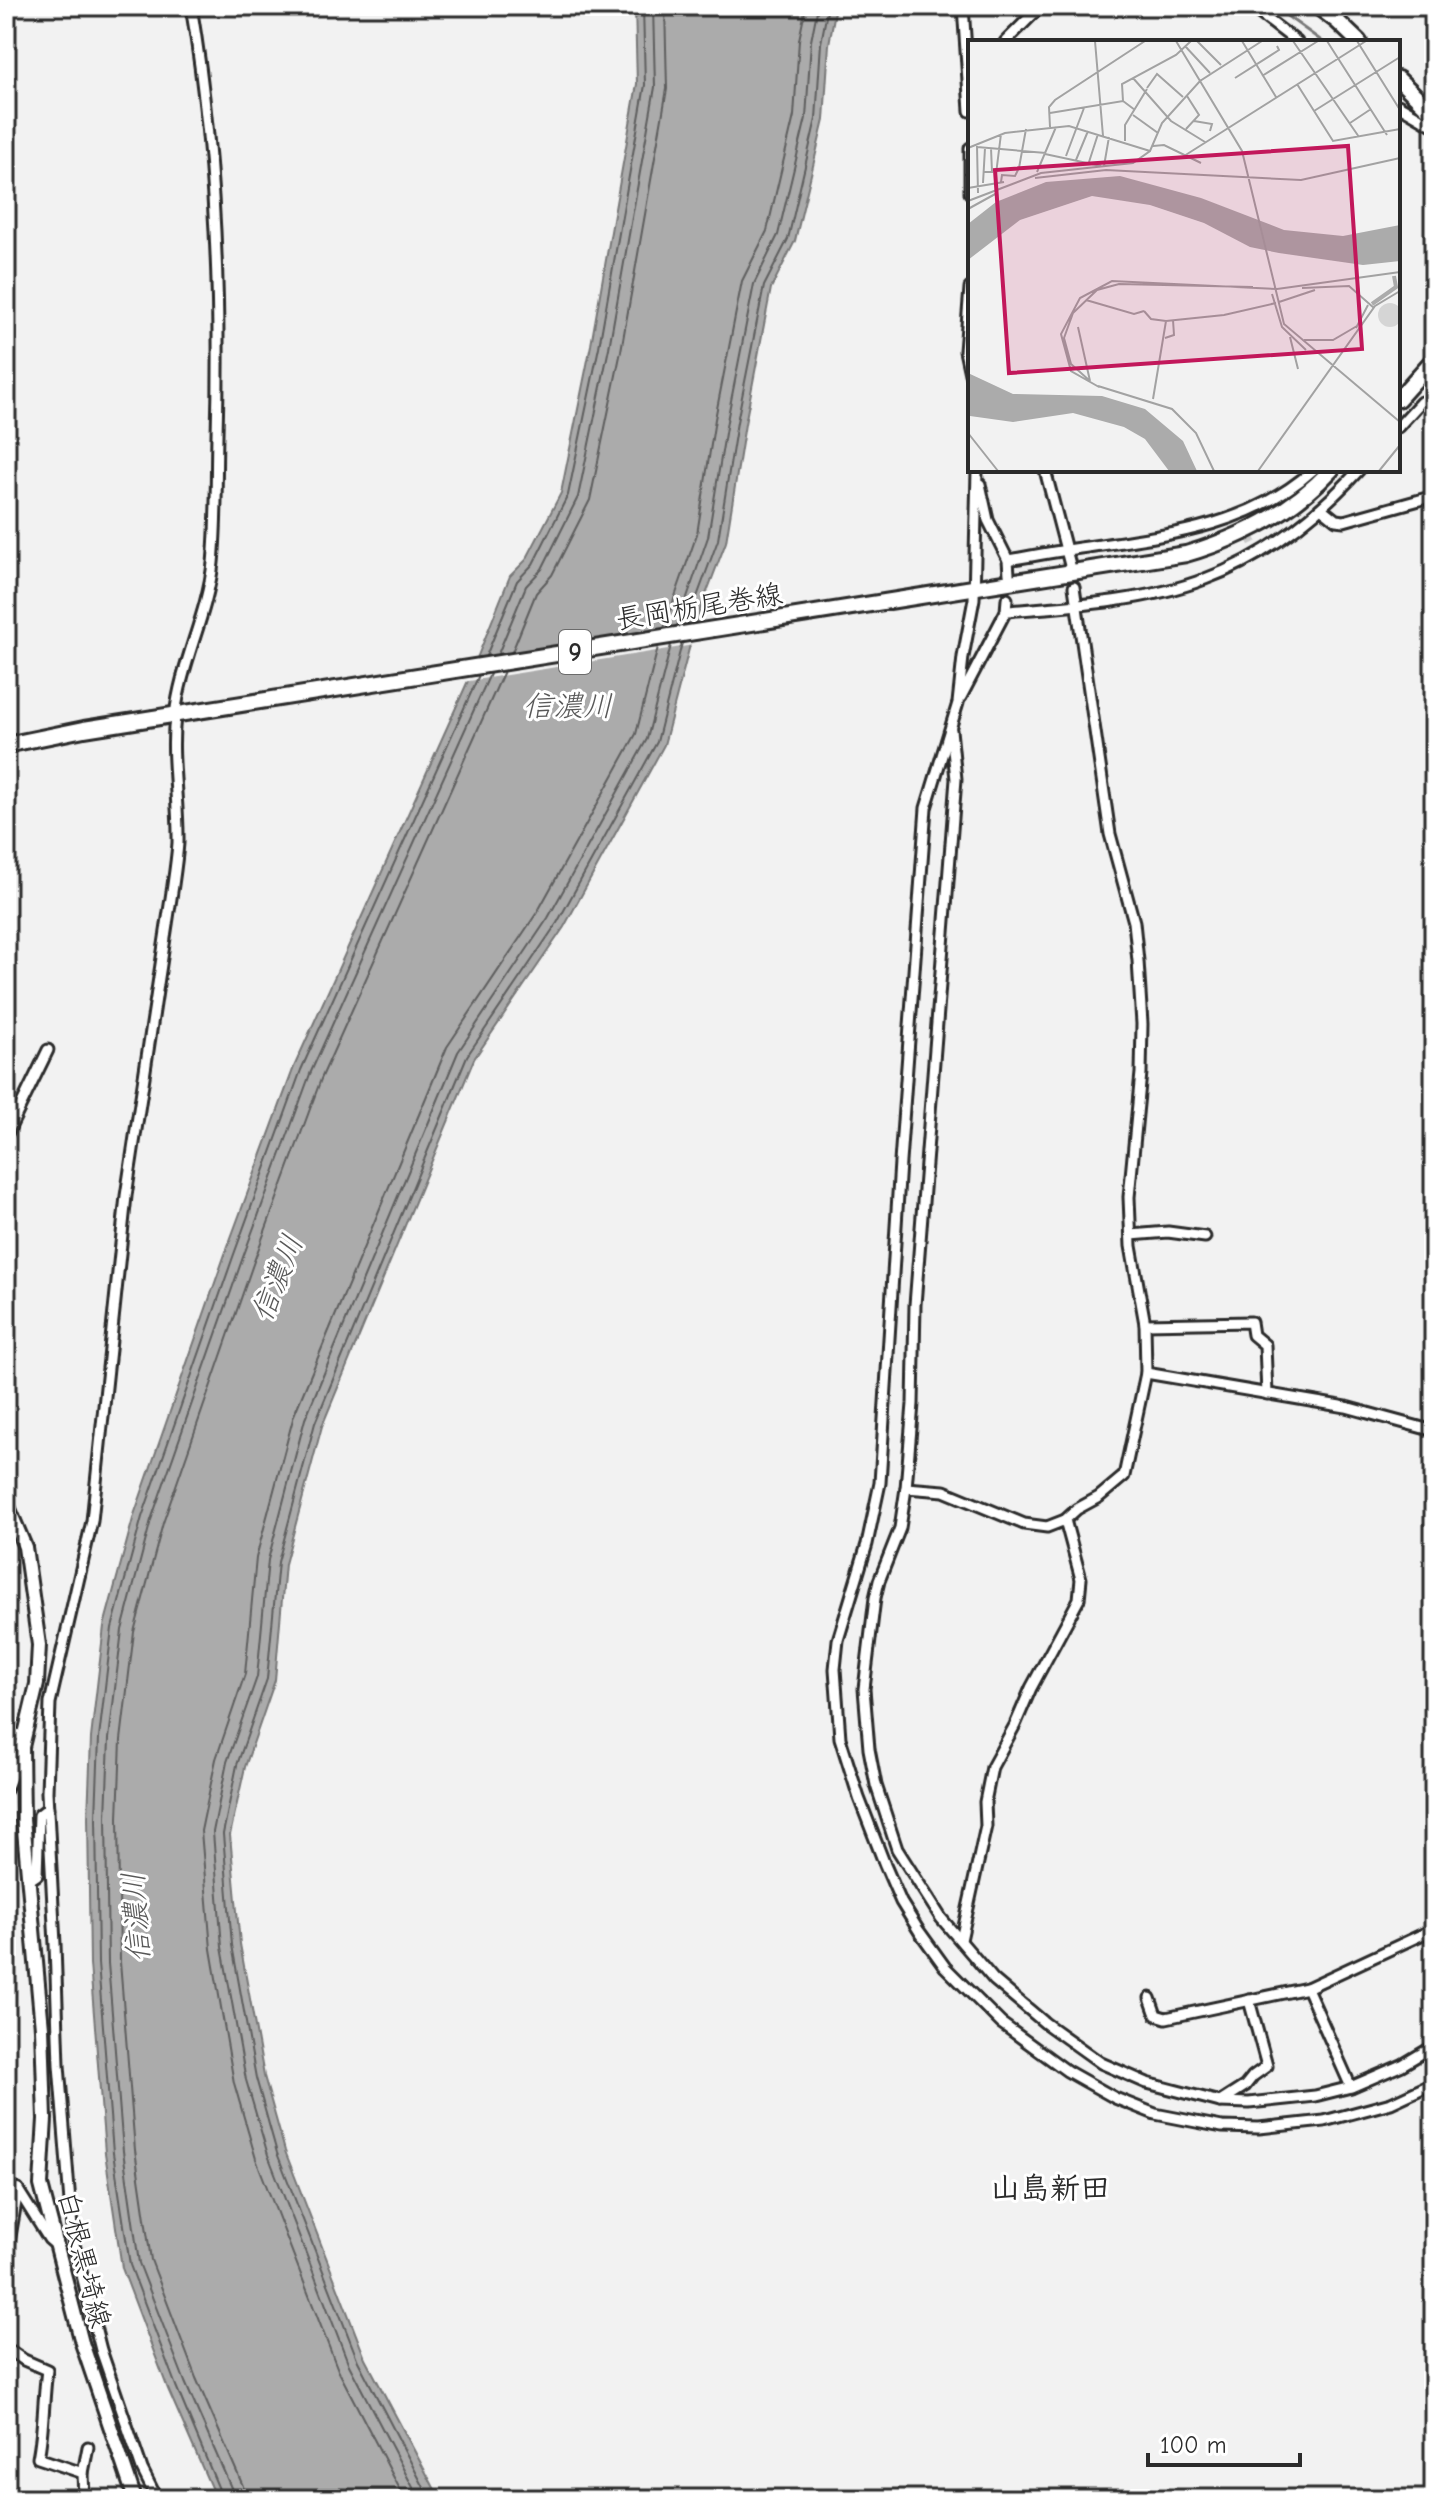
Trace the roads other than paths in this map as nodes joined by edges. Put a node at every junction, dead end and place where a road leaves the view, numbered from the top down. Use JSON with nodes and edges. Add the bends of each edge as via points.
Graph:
{"nodes":[{"id":1,"x":191,"y":6,"type":"edge"},
{"id":2,"x":963,"y":6,"type":"edge"},
{"id":3,"x":1041,"y":6,"type":"edge"},
{"id":4,"x":1250,"y":6,"type":"edge"},
{"id":5,"x":1317,"y":6,"type":"edge"},
{"id":6,"x":1280,"y":29,"type":"junction"},
{"id":7,"x":1007,"y":40,"type":"edge"},
{"id":8,"x":1286,"y":40,"type":"edge"},
{"id":9,"x":1294,"y":40,"type":"edge"},
{"id":10,"x":1357,"y":40,"type":"edge"},
{"id":11,"x":968,"y":81,"type":"edge"},
{"id":12,"x":1400,"y":81,"type":"edge"},
{"id":13,"x":1400,"y":106,"type":"edge"},
{"id":14,"x":1434,"y":114,"type":"edge"},
{"id":15,"x":1434,"y":126,"type":"edge"},
{"id":16,"x":968,"y":313,"type":"edge"},
{"id":17,"x":1434,"y":359,"type":"edge"},
{"id":18,"x":968,"y":365,"type":"edge"},
{"id":19,"x":1400,"y":397,"type":"edge"},
{"id":20,"x":1421,"y":402,"type":"dead end"},
{"id":21,"x":1400,"y":425,"type":"edge"},
{"id":22,"x":977,"y":472,"type":"edge"},
{"id":23,"x":977,"y":472,"type":"edge"},
{"id":24,"x":1046,"y":472,"type":"edge"},
{"id":25,"x":1310,"y":472,"type":"edge"},
{"id":26,"x":1329,"y":472,"type":"edge"},
{"id":27,"x":1357,"y":472,"type":"edge"},
{"id":28,"x":1434,"y":496,"type":"edge"},
{"id":29,"x":1321,"y":508,"type":"junction"},
{"id":30,"x":1067,"y":550,"type":"junction"},
{"id":31,"x":1008,"y":560,"type":"junction"},
{"id":32,"x":1070,"y":565,"type":"dead end"},
{"id":33,"x":1009,"y":574,"type":"dead end"},
{"id":34,"x":1074,"y":587,"type":"dead end"},
{"id":35,"x":974,"y":589,"type":"junction"},
{"id":36,"x":1007,"y":599,"type":"dead end"},
{"id":37,"x":1075,"y":606,"type":"junction"},
{"id":38,"x":1006,"y":611,"type":"junction"},
{"id":39,"x":958,"y":703,"type":"junction"},
{"id":40,"x":175,"y":714,"type":"junction"},
{"id":41,"x":950,"y":725,"type":"junction"},
{"id":42,"x":6,"y":745,"type":"edge"},
{"id":43,"x":48,"y":1050,"type":"dead end"},
{"id":44,"x":6,"y":1136,"type":"edge"},
{"id":45,"x":1131,"y":1235,"type":"junction"},
{"id":46,"x":1205,"y":1237,"type":"dead end"},
{"id":47,"x":1145,"y":1324,"type":"junction"},
{"id":48,"x":1146,"y":1373,"type":"junction"},
{"id":49,"x":1267,"y":1394,"type":"junction"},
{"id":50,"x":1434,"y":1431,"type":"edge"},
{"id":51,"x":906,"y":1488,"type":"junction"},
{"id":52,"x":6,"y":1502,"type":"edge"},
{"id":53,"x":1065,"y":1520,"type":"junction"},
{"id":54,"x":6,"y":1732,"type":"edge"},
{"id":55,"x":24,"y":1741,"type":"junction"},
{"id":56,"x":6,"y":1790,"type":"edge"},
{"id":57,"x":48,"y":1808,"type":"junction"},
{"id":58,"x":28,"y":1881,"type":"junction"},
{"id":59,"x":1434,"y":1929,"type":"edge"},
{"id":60,"x":961,"y":1940,"type":"junction"},
{"id":61,"x":1307,"y":1988,"type":"junction"},
{"id":62,"x":1150,"y":1998,"type":"dead end"},
{"id":63,"x":1249,"y":2000,"type":"junction"},
{"id":64,"x":1434,"y":2046,"type":"edge"},
{"id":65,"x":1434,"y":2083,"type":"edge"},
{"id":66,"x":1351,"y":2087,"type":"junction"},
{"id":67,"x":1220,"y":2102,"type":"junction"},
{"id":68,"x":6,"y":2185,"type":"edge"},
{"id":69,"x":18,"y":2190,"type":"junction"},
{"id":70,"x":57,"y":2245,"type":"junction"},
{"id":71,"x":6,"y":2260,"type":"edge"},
{"id":72,"x":6,"y":2348,"type":"edge"},
{"id":73,"x":88,"y":2447,"type":"dead end"},
{"id":74,"x":83,"y":2473,"type":"junction"},
{"id":75,"x":6,"y":2492,"type":"edge"},
{"id":76,"x":23,"y":2499,"type":"edge"},
{"id":77,"x":84,"y":2499,"type":"edge"},
{"id":78,"x":135,"y":2499,"type":"edge"},
{"id":79,"x":157,"y":2499,"type":"edge"}],
"edges":[{"from":1,"to":40,"type":"street","via":[[212,176],[220,353],[213,563]]},
{"from":2,"to":11,"type":"street"},
{"from":3,"to":7,"type":"street"},
{"from":4,"to":6,"type":"street"},
{"from":5,"to":10,"type":"main road"},
{"from":6,"to":8,"type":"street"},
{"from":6,"to":9,"type":"street"},
{"from":12,"to":14,"type":"main road"},
{"from":13,"to":15,"type":"street"},
{"from":16,"to":18,"type":"street"},
{"from":17,"to":19,"type":"main road"},
{"from":20,"to":21,"type":"street"},
{"from":22,"to":35,"type":"street"},
{"from":23,"to":31,"type":"street","via":[[988,520]]},
{"from":24,"to":30,"type":"street"},
{"from":25,"to":30,"type":"street","via":[[1241,519]]},
{"from":26,"to":35,"type":"main road","name":"長岡栃尾巻線","number":"9","via":[[1271,518],[1207,548]]},
{"from":27,"to":29,"type":"street"},
{"from":28,"to":29,"type":"street","via":[[1344,521]]},
{"from":29,"to":37,"type":"street","via":[[1291,533],[1205,579]]},
{"from":30,"to":31,"type":"street"},
{"from":30,"to":32,"type":"street"},
{"from":31,"to":33,"type":"street"},
{"from":34,"to":37,"type":"street"},
{"from":35,"to":39,"type":"street"},
{"from":35,"to":40,"type":"main road","name":"長岡栃尾巻線","number":"9"},
{"from":36,"to":38,"type":"street"},
{"from":37,"to":38,"type":"street"},
{"from":37,"to":45,"type":"street","via":[[1108,822],[1134,922],[1138,961],[1141,1073],[1129,1197]]},
{"from":38,"to":39,"type":"street"},
{"from":39,"to":41,"type":"street"},
{"from":40,"to":42,"type":"main road","name":"長岡栃尾巻線","number":"9"},
{"from":40,"to":57,"type":"street","via":[[178,843],[126,1196],[92,1521],[50,1703]]},
{"from":41,"to":51,"type":"street","via":[[956,779]]},
{"from":41,"to":65,"type":"street","via":[[926,808],[880,1483],[835,1669],[840,1738],[859,1798],[901,1902],[945,1967],[1021,2039],[1115,2098],[1191,2123],[1259,2128],[1358,2114]]},
{"from":43,"to":44,"type":"street"},
{"from":45,"to":46,"type":"street"},
{"from":45,"to":47,"type":"street"},
{"from":47,"to":48,"type":"street"},
{"from":47,"to":49,"type":"street","via":[[1251,1322],[1253,1335],[1265,1345]]},
{"from":48,"to":49,"type":"street"},
{"from":48,"to":53,"type":"street","via":[[1124,1476]]},
{"from":49,"to":50,"type":"street","via":[[1346,1407]]},
{"from":51,"to":53,"type":"street","via":[[944,1491],[1024,1524],[1047,1527]]},
{"from":51,"to":60,"type":"street","via":[[869,1638],[864,1689],[869,1749],[897,1849]]},
{"from":52,"to":55,"type":"main road","name":"白根黒埼線","via":[[25,1547],[39,1645],[37,1684]]},
{"from":53,"to":60,"type":"street","via":[[1081,1579],[1079,1599],[992,1767],[986,1826]]},
{"from":54,"to":55,"type":"street"},
{"from":55,"to":56,"type":"street"},
{"from":55,"to":58,"type":"main road","name":"白根黒埼線"},
{"from":57,"to":58,"type":"street","via":[[39,1815],[37,1875]]},
{"from":57,"to":79,"type":"street","via":[[73,2240],[101,2350]]},
{"from":58,"to":70,"type":"main road","name":"白根黒埼線","via":[[42,2028],[41,2185]]},
{"from":59,"to":61,"type":"street"},
{"from":60,"to":67,"type":"street","via":[[994,1980],[1101,2063],[1147,2083]]},
{"from":61,"to":63,"type":"street"},
{"from":61,"to":66,"type":"street"},
{"from":62,"to":63,"type":"street","via":[[1156,2015],[1166,2018]]},
{"from":63,"to":67,"type":"street","via":[[1267,2066]]},
{"from":64,"to":66,"type":"street"},
{"from":66,"to":67,"type":"street","via":[[1315,2096]]},
{"from":68,"to":69,"type":"street"},
{"from":69,"to":70,"type":"street"},
{"from":69,"to":71,"type":"street"},
{"from":70,"to":78,"type":"main road","name":"白根黒埼線","via":[[82,2343]]},
{"from":72,"to":74,"type":"street","via":[[47,2370],[38,2458]]},
{"from":73,"to":74,"type":"street"},
{"from":74,"to":77,"type":"street"},
{"from":75,"to":76,"type":"street"}]}
